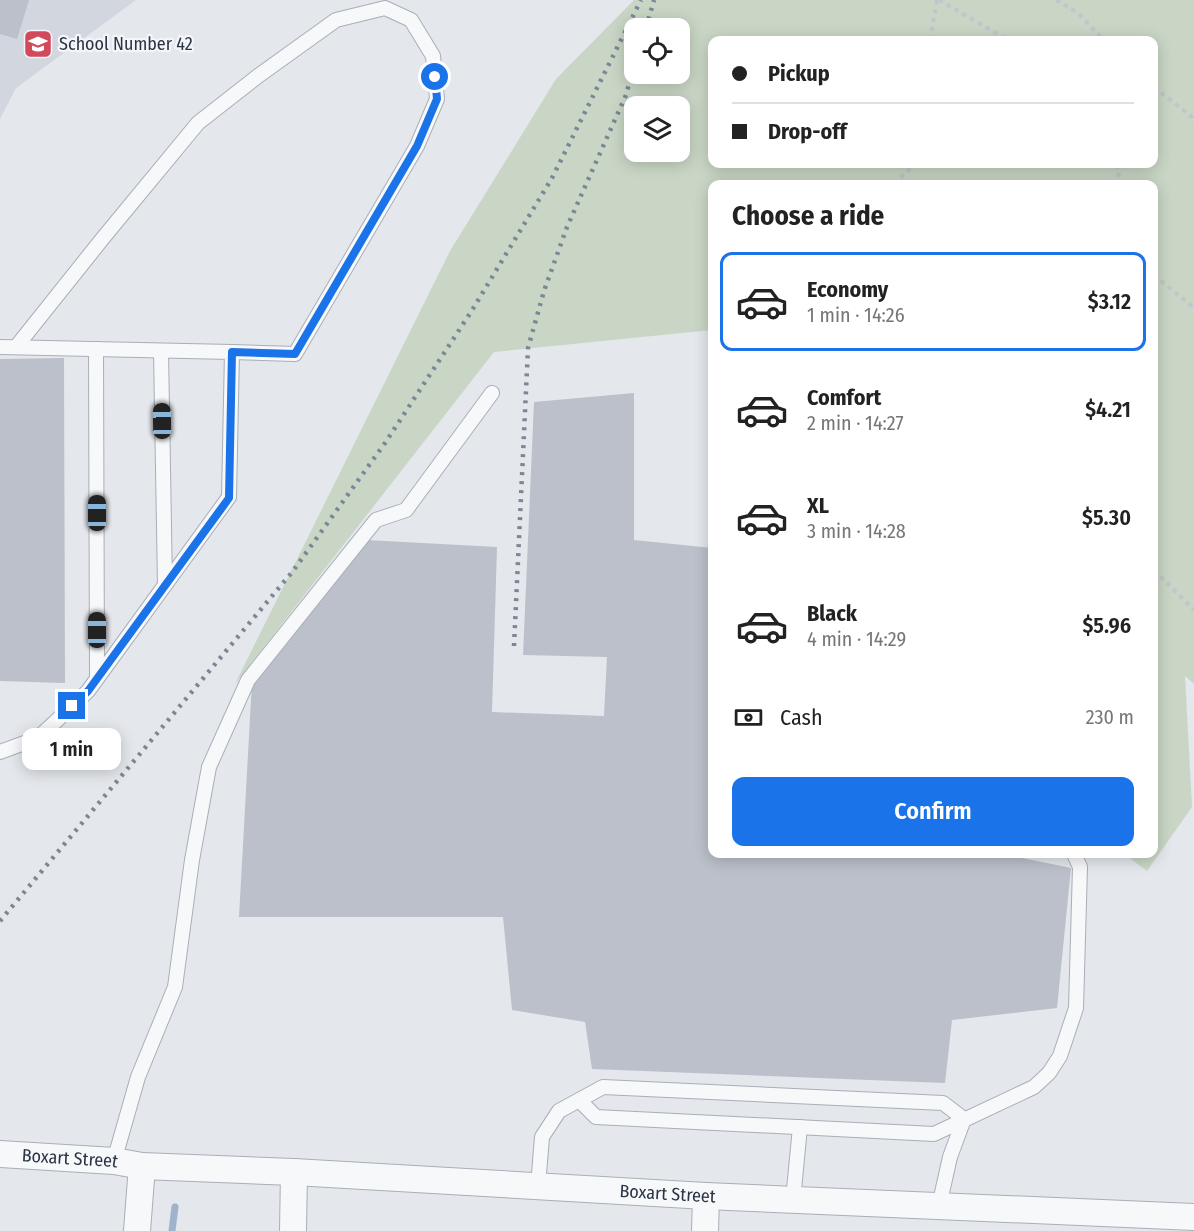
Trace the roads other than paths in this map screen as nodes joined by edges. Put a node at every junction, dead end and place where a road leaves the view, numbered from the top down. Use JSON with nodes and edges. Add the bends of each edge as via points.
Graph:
{"nodes":[{"id":1,"x":0,"y":347,"type":"edge"},
{"id":2,"x":16,"y":347,"type":"junction"},
{"id":3,"x":96,"y":349,"type":"junction"},
{"id":4,"x":161,"y":351,"type":"junction"},
{"id":5,"x":232,"y":352,"type":"junction"},
{"id":6,"x":492,"y":393,"type":"dead end"},
{"id":7,"x":165,"y":585,"type":"junction"},
{"id":8,"x":97,"y":677,"type":"junction"},
{"id":9,"x":0,"y":752,"type":"edge"},
{"id":10,"x":1076,"y":858,"type":"edge"},
{"id":11,"x":580,"y":1101,"type":"junction"},
{"id":12,"x":964,"y":1119,"type":"junction"},
{"id":13,"x":800,"y":1127,"type":"junction"},
{"id":14,"x":0,"y":1154,"type":"edge"},
{"id":15,"x":114,"y":1161,"type":"junction"},
{"id":16,"x":142,"y":1166,"type":"junction"},
{"id":17,"x":294,"y":1172,"type":"junction"},
{"id":18,"x":538,"y":1186,"type":"junction"},
{"id":19,"x":706,"y":1196,"type":"junction"},
{"id":20,"x":793,"y":1200,"type":"junction"},
{"id":21,"x":939,"y":1206,"type":"junction"},
{"id":22,"x":1194,"y":1217,"type":"edge"},
{"id":23,"x":137,"y":1231,"type":"edge"},
{"id":24,"x":293,"y":1231,"type":"edge"},
{"id":25,"x":705,"y":1231,"type":"edge"}],
"edges":[{"from":1,"to":2,"type":"lane"},
{"from":2,"to":3,"type":"lane"},
{"from":2,"to":5,"type":"lane","via":[[198,123],[336,20],[385,8],[411,20],[433,56],[437,99],[417,146],[295,354]]},
{"from":3,"to":4,"type":"lane"},
{"from":3,"to":8,"type":"lane"},
{"from":4,"to":5,"type":"lane"},
{"from":4,"to":7,"type":"lane"},
{"from":5,"to":7,"type":"lane","via":[[229,498]]},
{"from":6,"to":15,"type":"lane","via":[[406,510],[376,520],[248,680],[209,767],[175,987],[138,1077]]},
{"from":7,"to":8,"type":"lane"},
{"from":8,"to":9,"type":"lane","via":[[88,691],[38,738]]},
{"from":10,"to":12,"type":"lane","via":[[1080,867],[1076,1008],[1060,1056],[1034,1087]]},
{"from":11,"to":12,"type":"lane","via":[[603,1087],[931,1102],[942,1103]]},
{"from":11,"to":13,"type":"lane","via":[[597,1116]]},
{"from":11,"to":18,"type":"lane","via":[[559,1112],[542,1137]]},
{"from":12,"to":13,"type":"lane","via":[[934,1134]]},
{"from":12,"to":21,"type":"lane"},
{"from":13,"to":20,"type":"lane"},
{"from":14,"to":15,"type":"street","name":"Boxart Street"},
{"from":15,"to":16,"type":"street","name":"Boxart Street"},
{"from":16,"to":17,"type":"street","name":"Boxart Street"},
{"from":16,"to":23,"type":"street","name":"Boxart Street"},
{"from":17,"to":18,"type":"street","name":"Boxart Street"},
{"from":17,"to":24,"type":"street"},
{"from":18,"to":19,"type":"street","name":"Boxart Street"},
{"from":19,"to":20,"type":"street","name":"Boxart Street"},
{"from":19,"to":25,"type":"street"},
{"from":20,"to":21,"type":"street","name":"Boxart Street"},
{"from":21,"to":22,"type":"street","name":"Boxart Street"}]}
